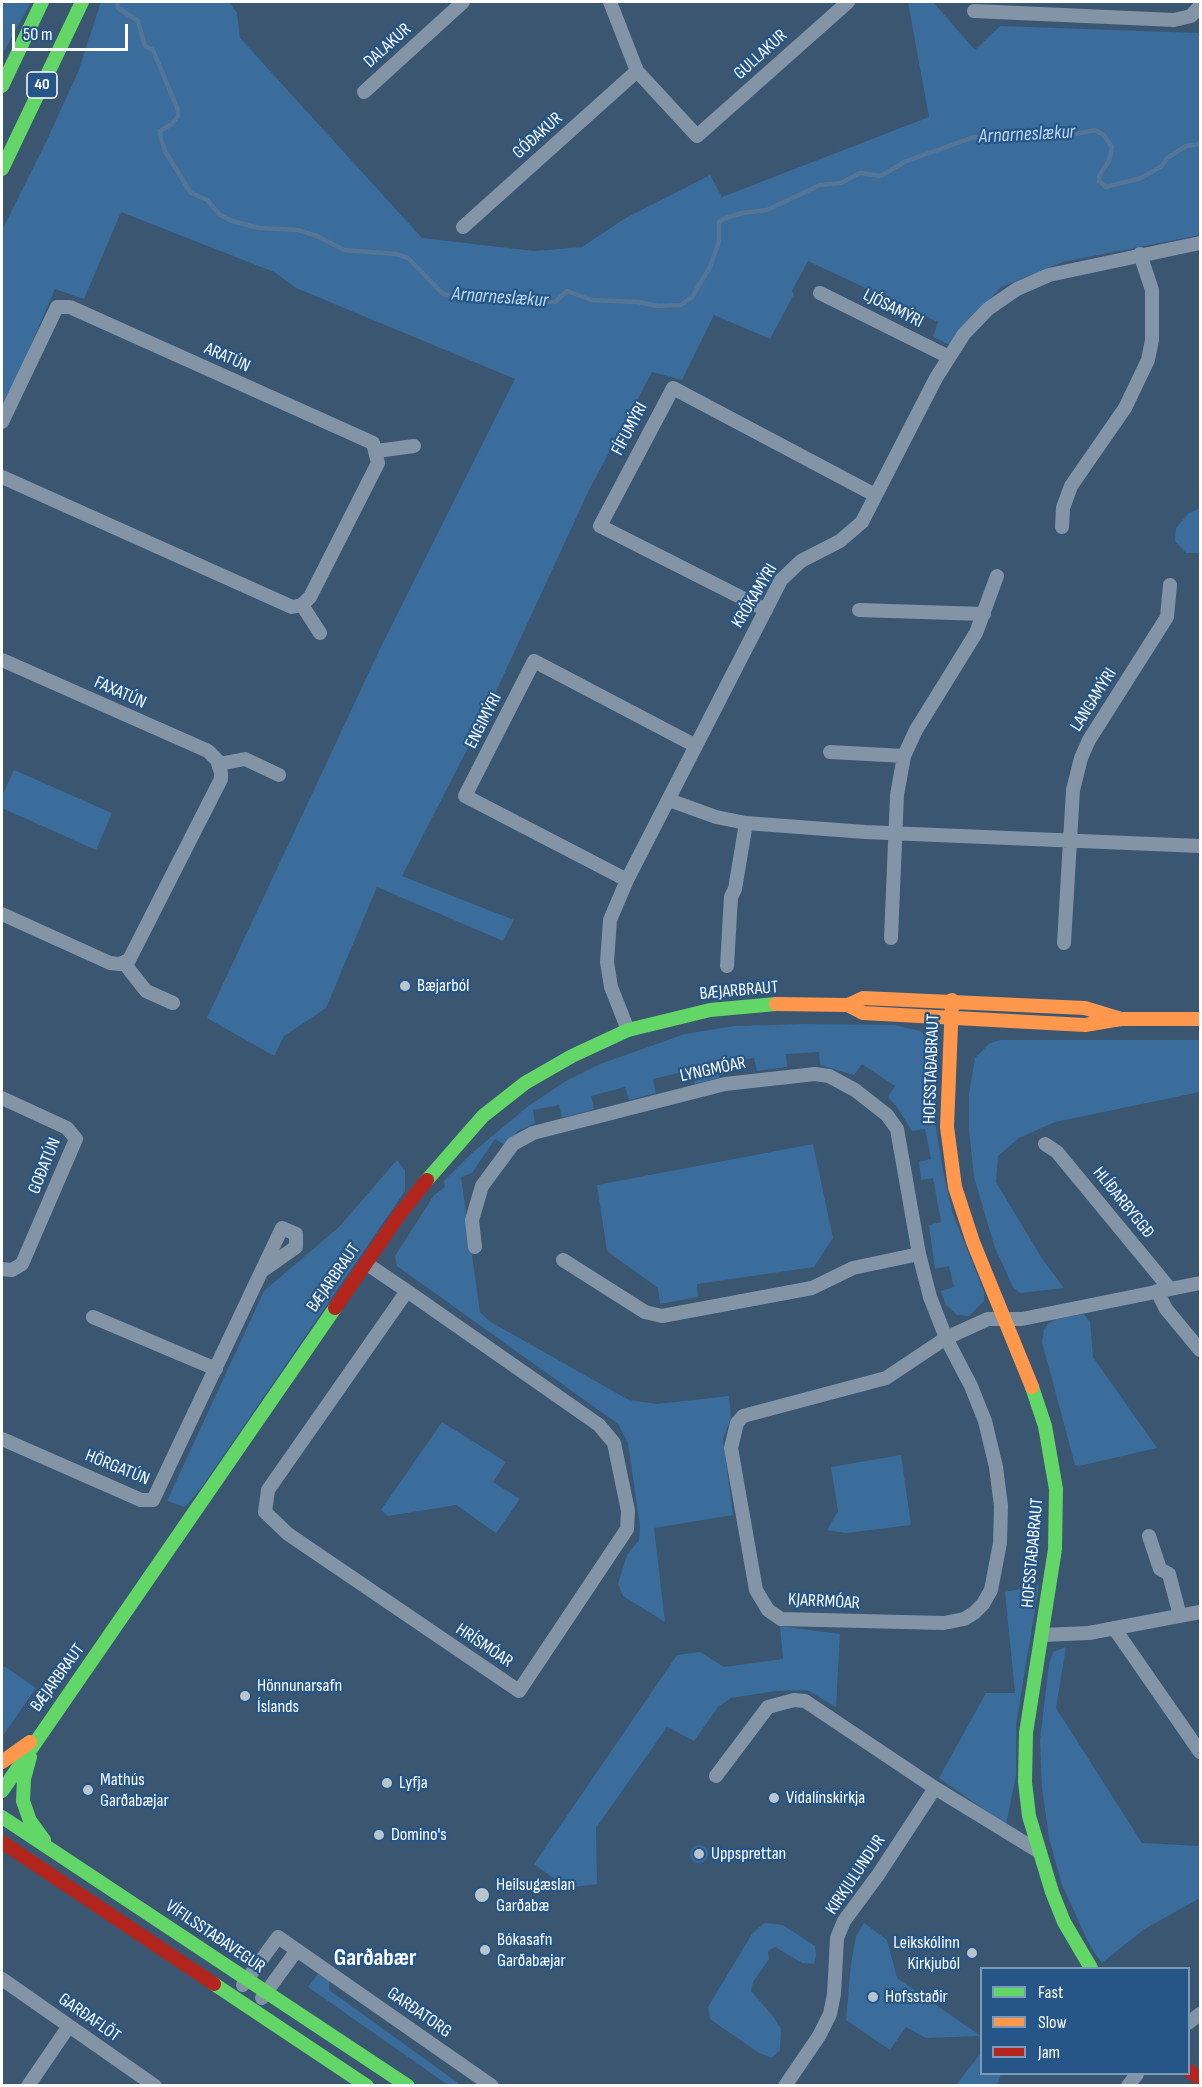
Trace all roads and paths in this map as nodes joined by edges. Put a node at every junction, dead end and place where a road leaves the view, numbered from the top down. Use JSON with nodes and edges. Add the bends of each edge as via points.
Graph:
{"nodes":[{"id":1,"x":42,"y":2,"type":"edge"},
{"id":2,"x":82,"y":2,"type":"edge"},
{"id":3,"x":463,"y":2,"type":"edge"},
{"id":4,"x":610,"y":2,"type":"edge"},
{"id":5,"x":848,"y":2,"type":"edge"},
{"id":6,"x":1200,"y":6,"type":"edge"},
{"id":7,"x":974,"y":11,"type":"dead end"},
{"id":8,"x":637,"y":71,"type":"junction"},
{"id":9,"x":2,"y":86,"type":"edge"},
{"id":10,"x":364,"y":92,"type":"dead end"},
{"id":11,"x":2,"y":169,"type":"edge"},
{"id":12,"x":463,"y":227,"type":"dead end"},
{"id":13,"x":1200,"y":243,"type":"edge"},
{"id":14,"x":1140,"y":254,"type":"junction"},
{"id":15,"x":820,"y":293,"type":"dead end"},
{"id":16,"x":949,"y":357,"type":"junction"},
{"id":17,"x":2,"y":422,"type":"edge"},
{"id":18,"x":414,"y":446,"type":"dead end"},
{"id":19,"x":377,"y":451,"type":"junction"},
{"id":20,"x":2,"y":477,"type":"edge"},
{"id":21,"x":875,"y":495,"type":"junction"},
{"id":22,"x":1062,"y":527,"type":"dead end"},
{"id":23,"x":997,"y":576,"type":"dead end"},
{"id":24,"x":1170,"y":585,"type":"dead end"},
{"id":25,"x":302,"y":605,"type":"junction"},
{"id":26,"x":766,"y":610,"type":"junction"},
{"id":27,"x":859,"y":610,"type":"dead end"},
{"id":28,"x":984,"y":614,"type":"junction"},
{"id":29,"x":320,"y":633,"type":"dead end"},
{"id":30,"x":2,"y":660,"type":"edge"},
{"id":31,"x":696,"y":746,"type":"junction"},
{"id":32,"x":830,"y":752,"type":"dead end"},
{"id":33,"x":904,"y":756,"type":"junction"},
{"id":34,"x":219,"y":764,"type":"junction"},
{"id":35,"x":279,"y":775,"type":"dead end"},
{"id":36,"x":669,"y":800,"type":"junction"},
{"id":37,"x":746,"y":823,"type":"junction"},
{"id":38,"x":897,"y":833,"type":"junction"},
{"id":39,"x":1069,"y":841,"type":"junction"},
{"id":40,"x":1200,"y":846,"type":"edge"},
{"id":41,"x":627,"y":880,"type":"junction"},
{"id":42,"x":2,"y":914,"type":"edge"},
{"id":43,"x":891,"y":938,"type":"dead end"},
{"id":44,"x":1064,"y":943,"type":"dead end"},
{"id":45,"x":124,"y":963,"type":"junction"},
{"id":46,"x":727,"y":966,"type":"dead end"},
{"id":47,"x":952,"y":1000,"type":"junction"},
{"id":48,"x":173,"y":1003,"type":"dead end"},
{"id":49,"x":848,"y":1005,"type":"junction"},
{"id":50,"x":951,"y":1018,"type":"junction"},
{"id":51,"x":1121,"y":1019,"type":"junction"},
{"id":52,"x":1200,"y":1019,"type":"edge"},
{"id":53,"x":628,"y":1030,"type":"junction"},
{"id":54,"x":2,"y":1098,"type":"edge"},
{"id":55,"x":1045,"y":1143,"type":"dead end"},
{"id":56,"x":475,"y":1247,"type":"dead end"},
{"id":57,"x":919,"y":1254,"type":"junction"},
{"id":58,"x":563,"y":1260,"type":"dead end"},
{"id":59,"x":367,"y":1264,"type":"junction"},
{"id":60,"x":2,"y":1269,"type":"edge"},
{"id":61,"x":262,"y":1271,"type":"dead end"},
{"id":62,"x":1200,"y":1283,"type":"edge"},
{"id":63,"x":1163,"y":1290,"type":"junction"},
{"id":64,"x":407,"y":1292,"type":"junction"},
{"id":65,"x":93,"y":1317,"type":"dead end"},
{"id":66,"x":1005,"y":1317,"type":"junction"},
{"id":67,"x":946,"y":1338,"type":"junction"},
{"id":68,"x":1200,"y":1350,"type":"edge"},
{"id":69,"x":216,"y":1369,"type":"junction"},
{"id":70,"x":2,"y":1439,"type":"edge"},
{"id":71,"x":1149,"y":1536,"type":"dead end"},
{"id":72,"x":1200,"y":1612,"type":"edge"},
{"id":73,"x":1180,"y":1616,"type":"junction"},
{"id":74,"x":1114,"y":1628,"type":"junction"},
{"id":75,"x":1042,"y":1635,"type":"junction"},
{"id":76,"x":35,"y":1740,"type":"junction"},
{"id":77,"x":1200,"y":1752,"type":"edge"},
{"id":78,"x":2,"y":1762,"type":"edge"},
{"id":79,"x":716,"y":1776,"type":"dead end"},
{"id":80,"x":935,"y":1788,"type":"junction"},
{"id":81,"x":2,"y":1791,"type":"edge"},
{"id":82,"x":2,"y":1818,"type":"edge"},
{"id":83,"x":2,"y":1842,"type":"edge"},
{"id":84,"x":1038,"y":1851,"type":"junction"},
{"id":85,"x":56,"y":1852,"type":"junction"},
{"id":86,"x":297,"y":1950,"type":"junction"},
{"id":87,"x":1090,"y":1967,"type":"edge"},
{"id":88,"x":2,"y":1979,"type":"edge"},
{"id":89,"x":247,"y":1980,"type":"junction"},
{"id":90,"x":266,"y":1993,"type":"junction"},
{"id":91,"x":235,"y":1997,"type":"junction"},
{"id":92,"x":253,"y":2010,"type":"junction"},
{"id":93,"x":69,"y":2026,"type":"junction"},
{"id":94,"x":28,"y":2085,"type":"edge"},
{"id":95,"x":155,"y":2085,"type":"edge"},
{"id":96,"x":367,"y":2085,"type":"edge"},
{"id":97,"x":408,"y":2085,"type":"edge"},
{"id":98,"x":492,"y":2085,"type":"edge"},
{"id":99,"x":785,"y":2085,"type":"edge"}],
"edges":[{"from":1,"to":9,"type":"street","number":"40"},
{"from":2,"to":11,"type":"street","number":"40"},
{"from":3,"to":10,"type":"street","name":"DALAKUR"},
{"from":4,"to":8,"type":"street"},
{"from":5,"to":8,"type":"street","name":"GULLAKUR","via":[[697,136]]},
{"from":6,"to":7,"type":"street","via":[[1191,16],[1174,20]]},
{"from":8,"to":12,"type":"street","name":"GÓÐAKUR"},
{"from":13,"to":14,"type":"street","name":"KRÓKAMÝRI"},
{"from":14,"to":16,"type":"street","name":"KRÓKAMÝRI","via":[[1049,276],[1017,289],[975,320]]},
{"from":14,"to":22,"type":"street","via":[[1152,290],[1148,360],[1121,414],[1071,486],[1063,508]]},
{"from":15,"to":16,"type":"street","name":"LJÓSAMÝRI"},
{"from":16,"to":21,"type":"street","name":"KRÓKAMÝRI"},
{"from":17,"to":19,"type":"street","name":"ARATÚN","via":[[57,307],[70,307],[373,443]]},
{"from":18,"to":19,"type":"street"},
{"from":19,"to":25,"type":"street","via":[[378,463],[310,597]]},
{"from":20,"to":25,"type":"street","via":[[287,606]]},
{"from":21,"to":26,"type":"street","name":"KRÓKAMÝRI","via":[[855,529],[786,574]]},
{"from":21,"to":26,"type":"street","name":"FÍFUMÝRI","via":[[673,388],[600,526]]},
{"from":23,"to":28,"type":"street"},
{"from":24,"to":39,"type":"street","name":"LANGAMÝRI","via":[[1167,616],[1081,758],[1073,790]]},
{"from":25,"to":29,"type":"street"},
{"from":26,"to":31,"type":"street","name":"KRÓKAMÝRI"},
{"from":27,"to":28,"type":"street"},
{"from":28,"to":33,"type":"street"},
{"from":30,"to":34,"type":"street","name":"FAXATÚN","via":[[208,751]]},
{"from":31,"to":36,"type":"street","name":"KRÓKAMÝRI"},
{"from":31,"to":41,"type":"street","name":"ENGIMÝRI","via":[[534,662],[465,796]]},
{"from":32,"to":33,"type":"street"},
{"from":33,"to":38,"type":"street","via":[[897,795]]},
{"from":34,"to":35,"type":"street","via":[[245,759]]},
{"from":34,"to":45,"type":"street","via":[[220,779],[135,951]]},
{"from":36,"to":37,"type":"street"},
{"from":36,"to":41,"type":"street","name":"KRÓKAMÝRI"},
{"from":37,"to":38,"type":"street"},
{"from":37,"to":46,"type":"street","via":[[731,897]]},
{"from":38,"to":39,"type":"street"},
{"from":38,"to":43,"type":"street"},
{"from":39,"to":40,"type":"street"},
{"from":39,"to":44,"type":"street","name":"LANGAMÝRI"},
{"from":41,"to":53,"type":"street","name":"KRÓKAMÝRI","via":[[610,920],[607,962],[611,987]]},
{"from":42,"to":45,"type":"street","via":[[110,963]]},
{"from":45,"to":48,"type":"street","via":[[146,991]]},
{"from":47,"to":49,"type":"street","name":"BÆJARBRAUT","via":[[863,998]]},
{"from":47,"to":50,"type":"street","name":"HOFSSTAÐABRAUT"},
{"from":47,"to":51,"type":"street","name":"BÆJARBRAUT","via":[[1085,1008]]},
{"from":49,"to":50,"type":"street","name":"BÆJARBRAUT","via":[[863,1013]]},
{"from":49,"to":53,"type":"street","name":"BÆJARBRAUT","via":[[779,1004],[710,1010]]},
{"from":50,"to":51,"type":"street","name":"BÆJARBRAUT","via":[[1085,1025]]},
{"from":50,"to":66,"type":"street","name":"HOFSSTAÐABRAUT","via":[[947,1126],[955,1187]]},
{"from":51,"to":52,"type":"street","name":"BÆJARBRAUT"},
{"from":53,"to":59,"type":"street","name":"BÆJARBRAUT","via":[[525,1083],[483,1116],[422,1185]]},
{"from":54,"to":60,"type":"street","name":"GOÐATÚN","via":[[67,1128],[76,1139],[22,1264],[12,1270]]},
{"from":55,"to":63,"type":"street","name":"HLÍÐARBYGGÐ","via":[[1057,1152]]},
{"from":56,"to":57,"type":"street","name":"LYNGMÓAR","via":[[472,1220],[477,1196],[519,1139],[725,1084],[815,1074],[829,1076],[855,1090],[893,1122]]},
{"from":57,"to":58,"type":"street","via":[[852,1268],[812,1288],[662,1316],[651,1316]]},
{"from":57,"to":67,"type":"street","name":"LYNGMÓAR"},
{"from":59,"to":64,"type":"street","name":"HRÍSMÓAR"},
{"from":59,"to":76,"type":"street","name":"BÆJARBRAUT"},
{"from":61,"to":69,"type":"street","name":"HÖRGATÚN"},
{"from":62,"to":63,"type":"street"},
{"from":63,"to":66,"type":"street","via":[[1022,1319]]},
{"from":63,"to":68,"type":"street","name":"HLÍÐARBYGGÐ","via":[[1166,1309]]},
{"from":64,"to":64,"type":"street","name":"HRÍSMÓAR","via":[[268,1490],[265,1512],[288,1534],[519,1690],[627,1529],[628,1511],[614,1443],[605,1430]]},
{"from":65,"to":69,"type":"street"},
{"from":66,"to":67,"type":"street","name":"KJARRMÓAR","via":[[970,1325]]},
{"from":66,"to":75,"type":"street","name":"HOFSSTAÐABRAUT","via":[[1045,1425],[1056,1489],[1055,1548]]},
{"from":67,"to":67,"type":"street","name":"KJARRMÓAR","via":[[886,1378],[756,1412],[743,1416],[737,1423],[731,1448],[756,1590],[774,1615],[790,1621],[944,1623],[964,1619],[988,1597],[1000,1543],[996,1467],[985,1421]]},
{"from":69,"to":70,"type":"street","name":"HÖRGATÚN","via":[[153,1500],[141,1500]]},
{"from":71,"to":73,"type":"street","via":[[1160,1569],[1169,1574]]},
{"from":72,"to":73,"type":"street"},
{"from":73,"to":74,"type":"street"},
{"from":74,"to":75,"type":"street"},
{"from":74,"to":77,"type":"street"},
{"from":75,"to":84,"type":"street","name":"HOFSSTAÐABRAUT","via":[[1024,1758],[1029,1816]]},
{"from":76,"to":78,"type":"street"},
{"from":76,"to":81,"type":"street","name":"BÆJARBRAUT"},
{"from":76,"to":85,"type":"street","via":[[24,1779],[23,1801],[30,1821]]},
{"from":79,"to":80,"type":"street","via":[[768,1707],[794,1700],[815,1705]]},
{"from":80,"to":84,"type":"street"},
{"from":80,"to":99,"type":"street","name":"KIRKJULUNDUR","via":[[844,1921],[837,1938],[830,2014],[819,2037]]},
{"from":82,"to":85,"type":"street","name":"VÍFILSSTAÐAVEGUR"},
{"from":83,"to":91,"type":"street"},
{"from":84,"to":87,"type":"street","name":"HOFSSTAÐABRAUT","via":[[1064,1922]]},
{"from":85,"to":89,"type":"street","name":"VÍFILSSTAÐAVEGUR"},
{"from":86,"to":89,"type":"street","name":"GARÐATORG","via":[[279,1937]]},
{"from":86,"to":90,"type":"street"},
{"from":86,"to":98,"type":"street","name":"GARÐATORG"},
{"from":88,"to":93,"type":"street","name":"GARÐAFLÖT"},
{"from":89,"to":90,"type":"street","name":"VÍFILSSTAÐAVEGUR"},
{"from":89,"to":91,"type":"street","name":"GARÐATORG"},
{"from":90,"to":92,"type":"street"},
{"from":90,"to":97,"type":"street","name":"VÍFILSSTAÐAVEGUR"},
{"from":91,"to":92,"type":"street"},
{"from":92,"to":96,"type":"street"},
{"from":93,"to":94,"type":"street"},
{"from":93,"to":95,"type":"street","name":"GARÐAFLÖT"}]}
